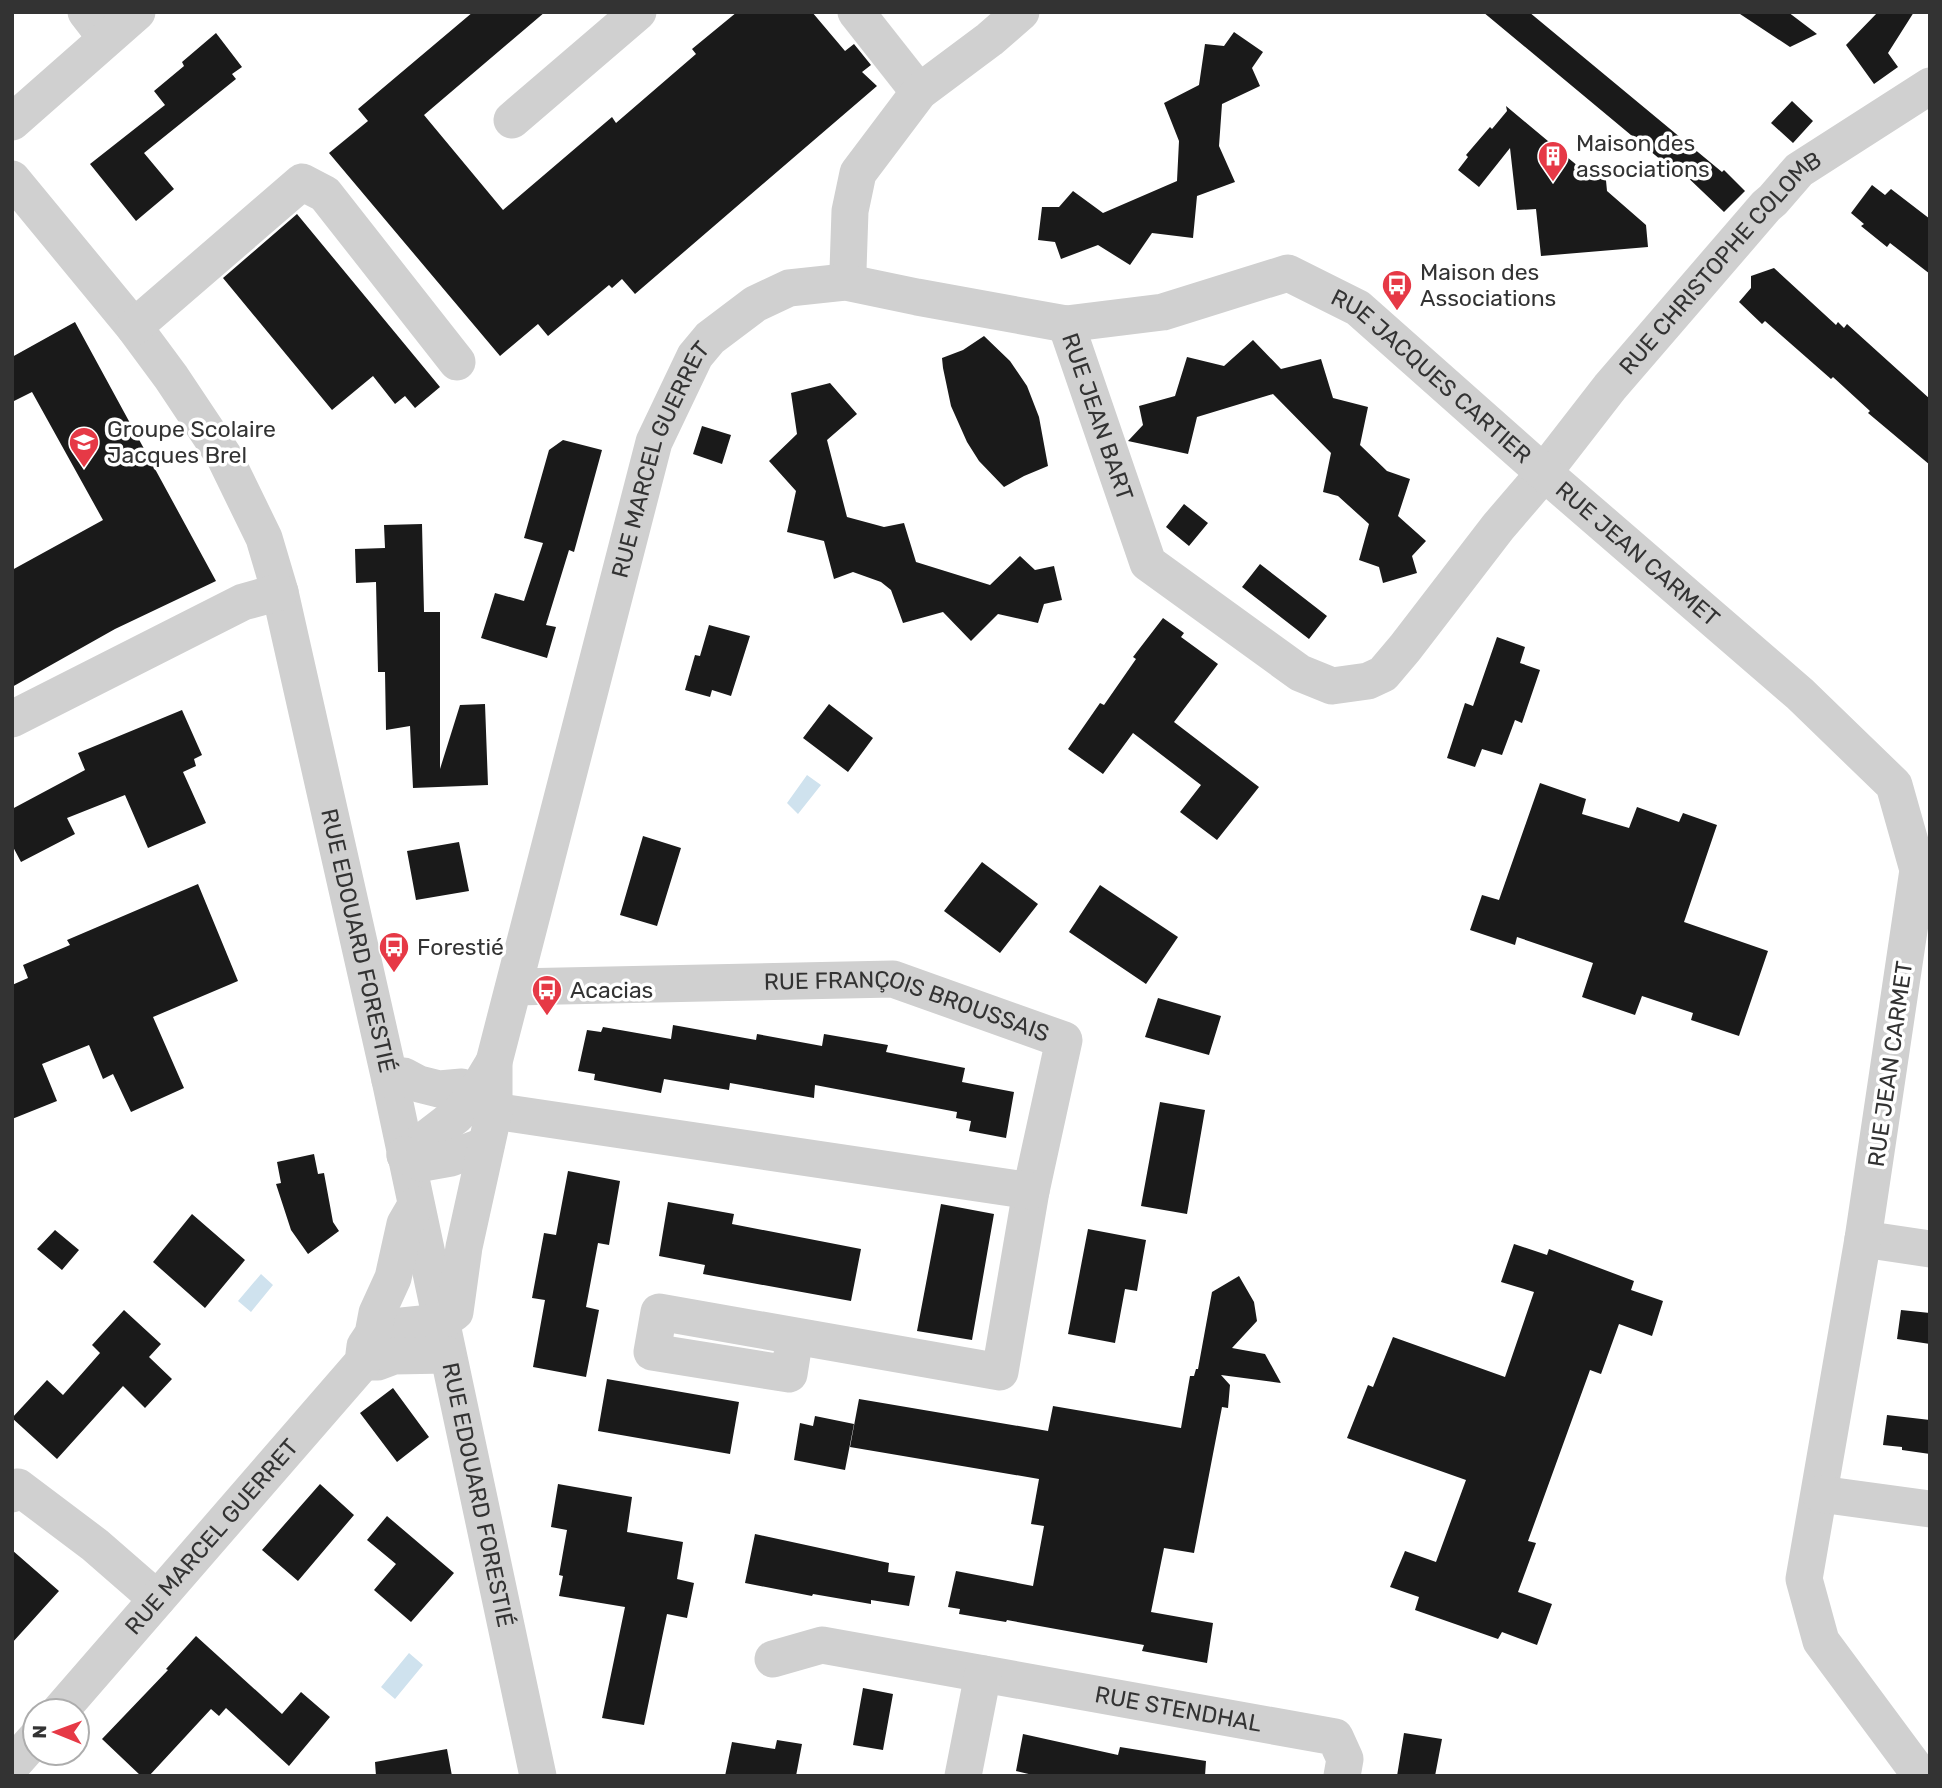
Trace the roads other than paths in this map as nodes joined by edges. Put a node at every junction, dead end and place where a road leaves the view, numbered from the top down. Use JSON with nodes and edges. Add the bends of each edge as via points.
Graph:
{"nodes":[{"id":1,"x":137,"y":12,"type":"edge"},
{"id":2,"x":638,"y":12,"type":"edge"},
{"id":3,"x":856,"y":12,"type":"edge"},
{"id":4,"x":1021,"y":12,"type":"edge"},
{"id":5,"x":96,"y":25,"type":"edge"},
{"id":6,"x":1930,"y":86,"type":"edge"},
{"id":7,"x":919,"y":92,"type":"junction"},
{"id":8,"x":512,"y":120,"type":"dead end"},
{"id":9,"x":12,"y":122,"type":"edge"},
{"id":10,"x":12,"y":179,"type":"edge"},
{"id":11,"x":845,"y":282,"type":"junction"},
{"id":12,"x":1066,"y":324,"type":"junction"},
{"id":13,"x":134,"y":327,"type":"junction"},
{"id":14,"x":457,"y":362,"type":"dead end"},
{"id":15,"x":1543,"y":472,"type":"junction"},
{"id":16,"x":1148,"y":563,"type":"joint"},
{"id":17,"x":280,"y":592,"type":"junction"},
{"id":18,"x":12,"y":719,"type":"edge"},
{"id":19,"x":514,"y":988,"type":"junction"},
{"id":20,"x":390,"y":1080,"type":"junction"},
{"id":21,"x":485,"y":1116,"type":"junction"},
{"id":22,"x":405,"y":1155,"type":"junction"},
{"id":23,"x":1031,"y":1191,"type":"junction"},
{"id":24,"x":416,"y":1206,"type":"junction"},
{"id":25,"x":1863,"y":1239,"type":"junction"},
{"id":26,"x":1930,"y":1249,"type":"edge"},
{"id":27,"x":795,"y":1336,"type":"dead end"},
{"id":28,"x":444,"y":1338,"type":"junction"},
{"id":29,"x":368,"y":1348,"type":"junction"},
{"id":30,"x":1819,"y":1493,"type":"junction"},
{"id":31,"x":12,"y":1494,"type":"edge"},
{"id":32,"x":1930,"y":1508,"type":"edge"},
{"id":33,"x":157,"y":1599,"type":"junction"},
{"id":34,"x":773,"y":1659,"type":"dead end"},
{"id":35,"x":983,"y":1674,"type":"junction"},
{"id":36,"x":72,"y":1697,"type":"edge"},
{"id":37,"x":538,"y":1776,"type":"edge"},
{"id":38,"x":962,"y":1776,"type":"edge"},
{"id":39,"x":1342,"y":1776,"type":"edge"},
{"id":40,"x":1921,"y":1776,"type":"edge"}],
"edges":[{"from":1,"to":5,"type":"street"},
{"from":2,"to":8,"type":"street"},
{"from":3,"to":7,"type":"street"},
{"from":4,"to":7,"type":"street"},
{"from":5,"to":9,"type":"street"},
{"from":6,"to":15,"type":"street","name":"RUE CHRISTOPHE COLOMB","via":[[1800,170],[1610,387]]},
{"from":7,"to":11,"type":"street","via":[[858,173]]},
{"from":10,"to":13,"type":"street","name":"RUE EDOUARD FORESTIÉ"},
{"from":11,"to":12,"type":"street","name":"RUE JEAN BART"},
{"from":11,"to":19,"type":"street","name":"RUE MARCEL GUERRET","via":[[789,288],[755,304],[710,338],[695,356],[654,442]]},
{"from":12,"to":15,"type":"street","name":"RUE JACQUES CARTIER","via":[[1163,312],[1288,273],[1358,308]]},
{"from":12,"to":16,"type":"street","name":"RUE JEAN BART"},
{"from":13,"to":14,"type":"street","via":[[302,182],[325,194]]},
{"from":13,"to":17,"type":"street","name":"RUE EDOUARD FORESTIÉ","via":[[225,458],[264,538]]},
{"from":15,"to":16,"type":"street","name":"RUE JACQUES CARTIER","via":[[1405,648],[1383,674],[1368,681],[1332,686],[1300,673]]},
{"from":15,"to":25,"type":"street","name":"RUE JEAN CARMET","via":[[1800,694],[1894,786],[1918,870]]},
{"from":17,"to":18,"type":"street","via":[[243,602]]},
{"from":17,"to":20,"type":"street","name":"RUE EDOUARD FORESTIÉ"},
{"from":19,"to":21,"type":"street","name":"RUE MARCEL GUERRET"},
{"from":19,"to":23,"type":"street","name":"RUE FRANÇOIS BROUSSAIS","via":[[893,979],[1064,1040]]},
{"from":20,"to":21,"type":"street","via":[[404,1076],[439,1089],[462,1087]]},
{"from":20,"to":22,"type":"street","name":"RUE EDOUARD FORESTIÉ"},
{"from":21,"to":22,"type":"street","via":[[457,1115]]},
{"from":21,"to":22,"type":"street","via":[[451,1158],[423,1163]]},
{"from":21,"to":23,"type":"street"},
{"from":21,"to":28,"type":"street","name":"RUE MARCEL GUERRET","via":[[455,1311]]},
{"from":22,"to":24,"type":"street","name":"RUE EDOUARD FORESTIÉ"},
{"from":23,"to":27,"type":"street","name":"RUE FRANÇOIS BROUSSAIS","via":[[1000,1371]]},
{"from":24,"to":28,"type":"street","name":"RUE EDOUARD FORESTIÉ"},
{"from":24,"to":29,"type":"street","name":"RUE MARCEL GUERRET","via":[[405,1224],[393,1279],[377,1312]]},
{"from":25,"to":26,"type":"street"},
{"from":25,"to":30,"type":"street","name":"RUE JEAN CARMET"},
{"from":28,"to":29,"type":"street","via":[[378,1362]]},
{"from":28,"to":37,"type":"street","name":"RUE EDOUARD FORESTIÉ"},
{"from":29,"to":33,"type":"street","name":"RUE MARCEL GUERRET"},
{"from":30,"to":32,"type":"street"},
{"from":30,"to":40,"type":"street","name":"RUE JEAN CARMET","via":[[1804,1579],[1821,1642]]},
{"from":31,"to":33,"type":"street","via":[[18,1487]]},
{"from":33,"to":36,"type":"street","name":"RUE MARCEL GUERRET"},
{"from":34,"to":35,"type":"street","name":"RUE STENDHAL","via":[[822,1645]]},
{"from":35,"to":38,"type":"street"},
{"from":35,"to":39,"type":"street","name":"RUE STENDHAL","via":[[1335,1737],[1345,1759]]}]}
